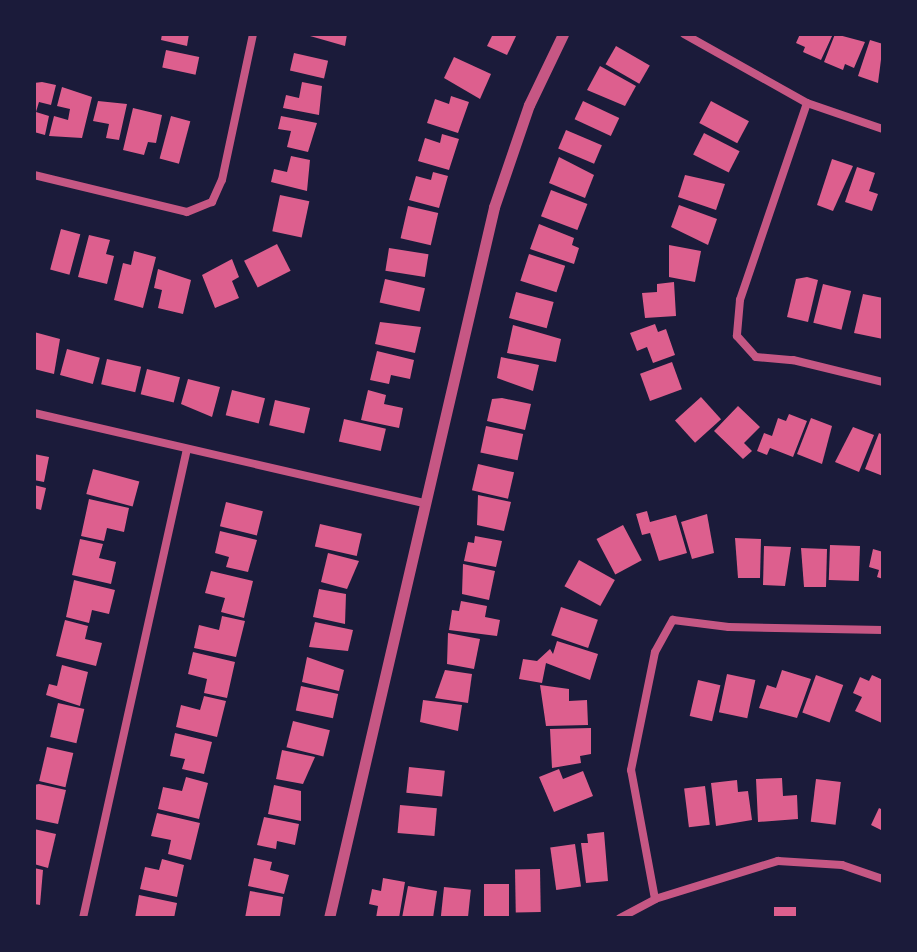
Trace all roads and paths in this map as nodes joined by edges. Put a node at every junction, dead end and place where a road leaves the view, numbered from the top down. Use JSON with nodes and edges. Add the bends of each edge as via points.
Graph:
{"nodes":[{"id":1,"x":253,"y":34,"type":"edge"},
{"id":2,"x":563,"y":34,"type":"edge"},
{"id":3,"x":684,"y":34,"type":"edge"},
{"id":4,"x":807,"y":103,"type":"junction"},
{"id":5,"x":883,"y":129,"type":"edge"},
{"id":6,"x":34,"y":175,"type":"edge"},
{"id":7,"x":883,"y":382,"type":"edge"},
{"id":8,"x":34,"y":413,"type":"edge"},
{"id":9,"x":187,"y":449,"type":"junction"},
{"id":10,"x":424,"y":503,"type":"junction"},
{"id":11,"x":883,"y":630,"type":"edge"},
{"id":12,"x":883,"y":879,"type":"edge"},
{"id":13,"x":655,"y":899,"type":"junction"},
{"id":14,"x":83,"y":918,"type":"edge"},
{"id":15,"x":329,"y":918,"type":"edge"},
{"id":16,"x":620,"y":918,"type":"edge"}],
"edges":[{"from":1,"to":6,"type":"street","via":[[222,180],[212,202],[187,212]]},
{"from":2,"to":10,"type":"street","via":[[507,162]]},
{"from":3,"to":4,"type":"street"},
{"from":4,"to":5,"type":"street"},
{"from":4,"to":7,"type":"street","via":[[740,300],[737,336],[756,357],[793,360]]},
{"from":8,"to":9,"type":"street"},
{"from":9,"to":10,"type":"street"},
{"from":9,"to":14,"type":"street"},
{"from":10,"to":15,"type":"street"},
{"from":11,"to":13,"type":"street","via":[[729,627],[673,620],[665,629],[636,729],[631,770]]},
{"from":12,"to":13,"type":"street","via":[[842,865],[794,860],[746,868]]},
{"from":13,"to":16,"type":"street"}]}
